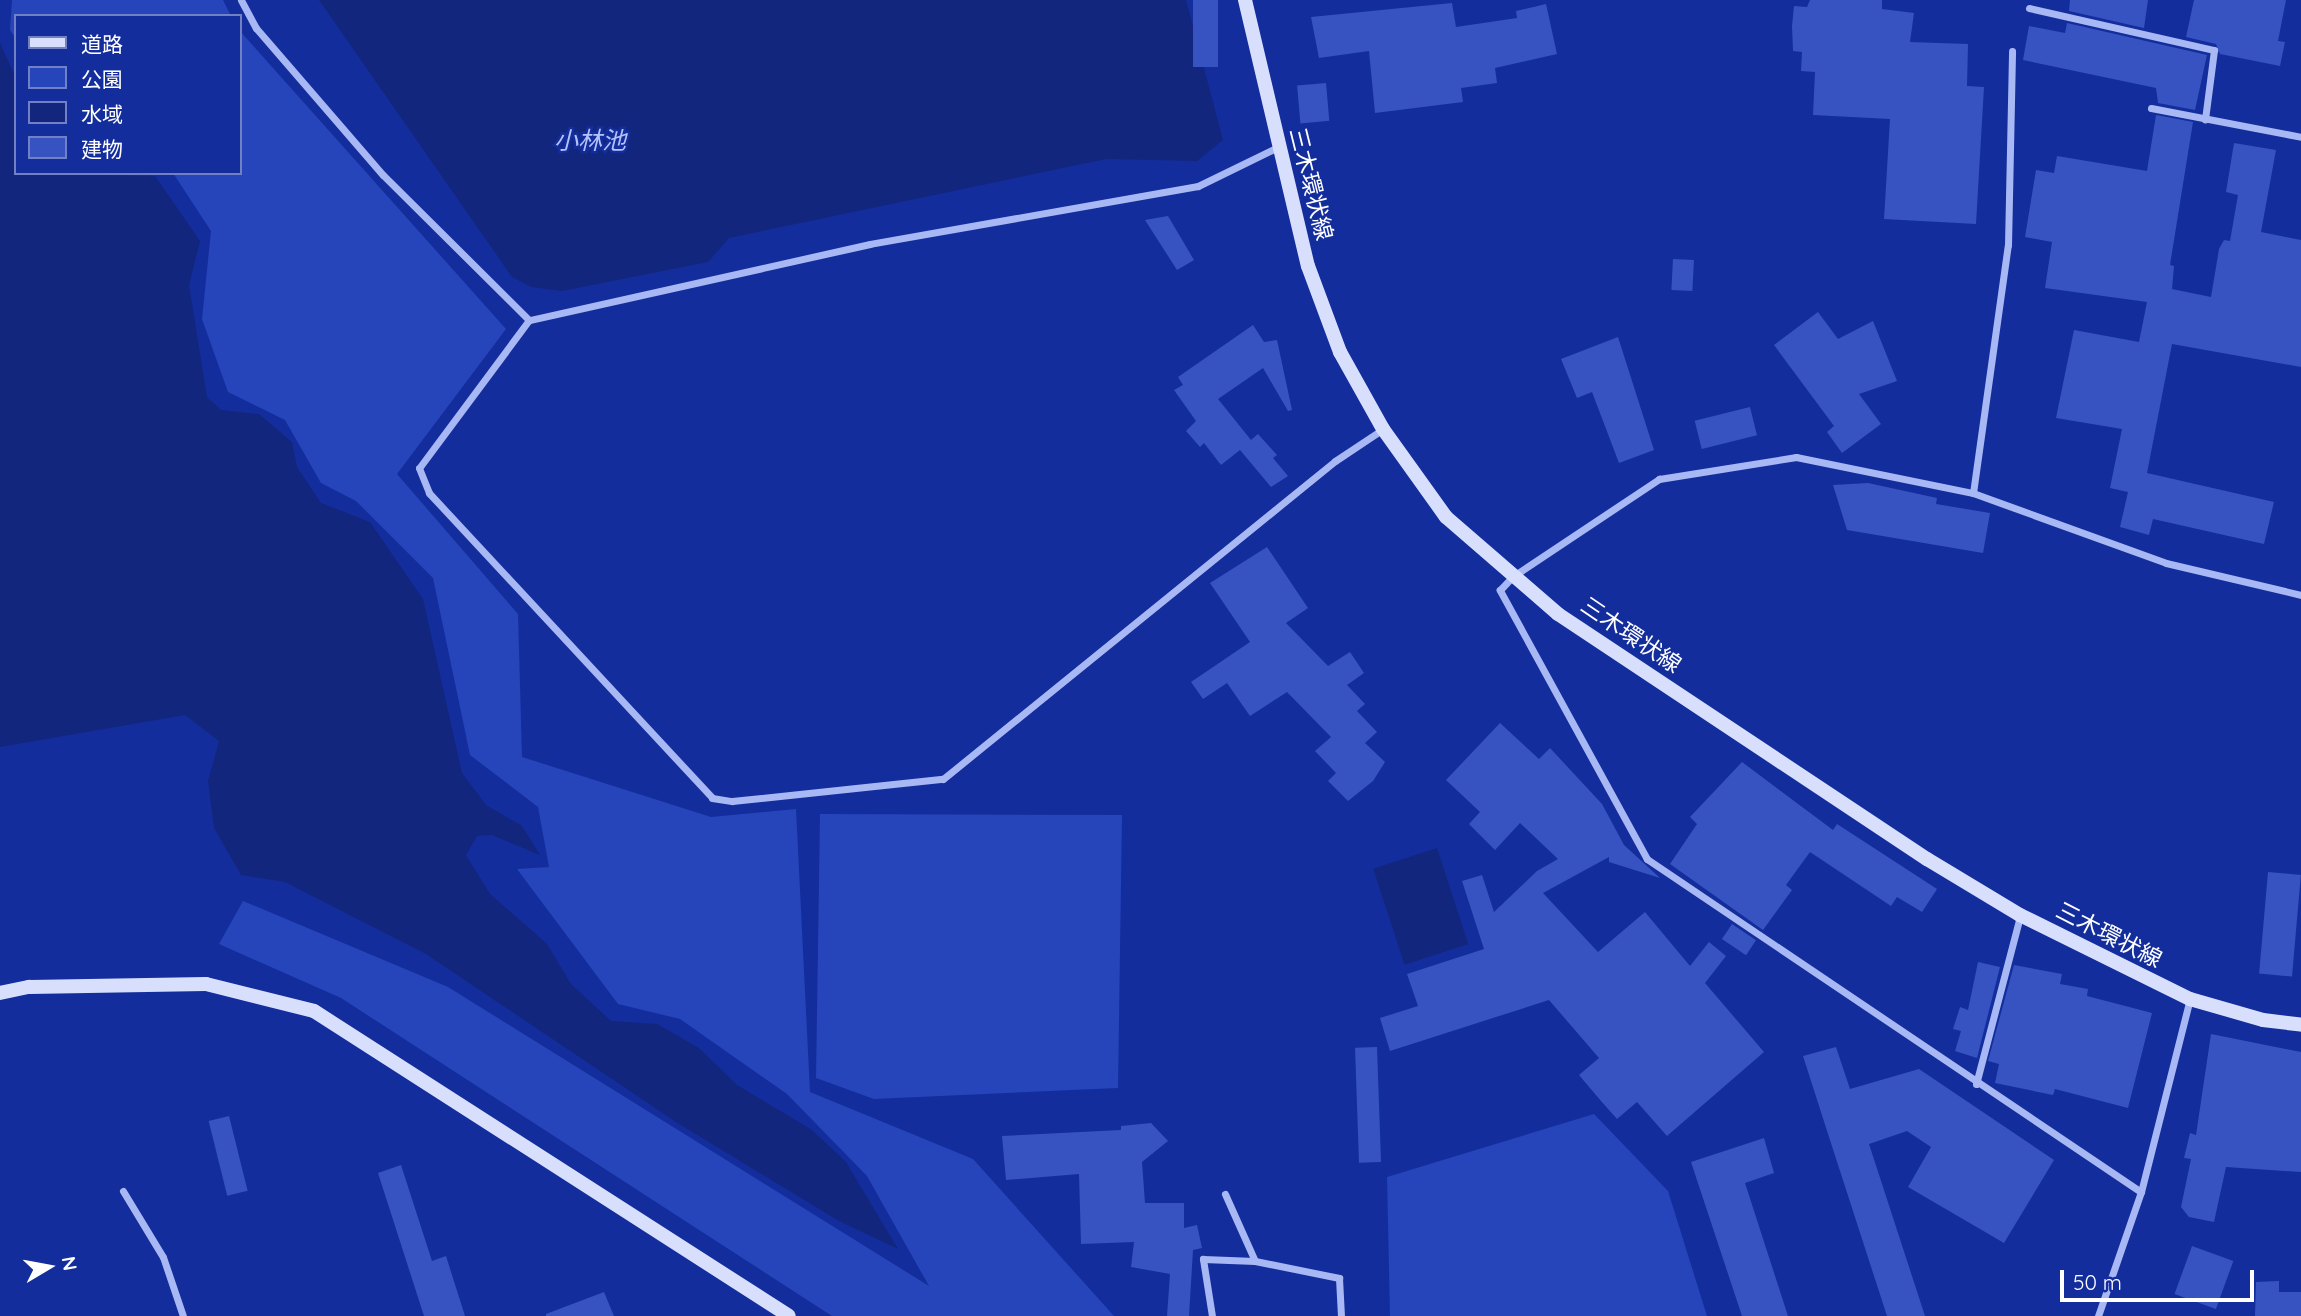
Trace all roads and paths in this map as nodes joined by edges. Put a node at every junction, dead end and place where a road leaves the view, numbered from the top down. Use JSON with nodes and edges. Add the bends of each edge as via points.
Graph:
{"nodes":[{"id":1,"x":241,"y":0,"type":"edge"},
{"id":2,"x":1245,"y":0,"type":"edge"},
{"id":3,"x":2029,"y":8,"type":"dead end"},
{"id":4,"x":2012,"y":51,"type":"dead end"},
{"id":5,"x":2151,"y":108,"type":"dead end"},
{"id":6,"x":2205,"y":119,"type":"junction"},
{"id":7,"x":2301,"y":137,"type":"edge"},
{"id":8,"x":1278,"y":147,"type":"junction"},
{"id":9,"x":529,"y":320,"type":"junction"},
{"id":10,"x":1383,"y":429,"type":"junction"},
{"id":11,"x":1973,"y":493,"type":"junction"},
{"id":12,"x":1512,"y":577,"type":"junction"},
{"id":13,"x":2301,"y":595,"type":"edge"},
{"id":14,"x":2020,"y":915,"type":"junction"},
{"id":15,"x":0,"y":993,"type":"edge"},
{"id":16,"x":2190,"y":999,"type":"junction"},
{"id":17,"x":2301,"y":1025,"type":"edge"},
{"id":18,"x":1976,"y":1084,"type":"junction"},
{"id":19,"x":123,"y":1191,"type":"dead end"},
{"id":20,"x":2141,"y":1192,"type":"junction"},
{"id":21,"x":1225,"y":1194,"type":"dead end"},
{"id":22,"x":1255,"y":1261,"type":"junction"},
{"id":23,"x":183,"y":1316,"type":"edge"},
{"id":24,"x":789,"y":1316,"type":"edge"},
{"id":25,"x":1212,"y":1316,"type":"edge"},
{"id":26,"x":1341,"y":1316,"type":"edge"},
{"id":27,"x":2098,"y":1316,"type":"edge"}],
"edges":[{"from":1,"to":9,"type":"street","via":[[256,28],[383,175]]},
{"from":2,"to":8,"type":"main road","name":"三木環状線"},
{"from":3,"to":6,"type":"street","via":[[2214,50]]},
{"from":4,"to":11,"type":"street","via":[[2008,244]]},
{"from":5,"to":6,"type":"street"},
{"from":6,"to":7,"type":"street"},
{"from":8,"to":9,"type":"street","via":[[1198,186],[870,244]]},
{"from":8,"to":10,"type":"main road","name":"三木環状線","via":[[1308,266],[1340,352]]},
{"from":9,"to":10,"type":"street","via":[[419,468],[429,493],[712,798],[732,802],[943,779],[1335,461]]},
{"from":10,"to":12,"type":"main road","name":"三木環状線","via":[[1446,517]]},
{"from":11,"to":12,"type":"street","via":[[1796,457],[1659,479]]},
{"from":11,"to":13,"type":"street","via":[[2166,563]]},
{"from":12,"to":14,"type":"main road","name":"三木環状線","via":[[1570,621],[1927,859]]},
{"from":12,"to":18,"type":"street","via":[[1500,590],[1647,859]]},
{"from":14,"to":16,"type":"main road","name":"三木環状線"},
{"from":14,"to":18,"type":"street"},
{"from":15,"to":24,"type":"main road","via":[[29,987],[206,984],[314,1011]]},
{"from":16,"to":17,"type":"main road","name":"三木環状線","via":[[2263,1020]]},
{"from":16,"to":20,"type":"street"},
{"from":18,"to":20,"type":"street"},
{"from":19,"to":23,"type":"street","via":[[163,1257]]},
{"from":20,"to":27,"type":"street"},
{"from":21,"to":22,"type":"street"},
{"from":22,"to":25,"type":"street","via":[[1203,1259]]},
{"from":22,"to":26,"type":"street","via":[[1339,1278]]}]}
